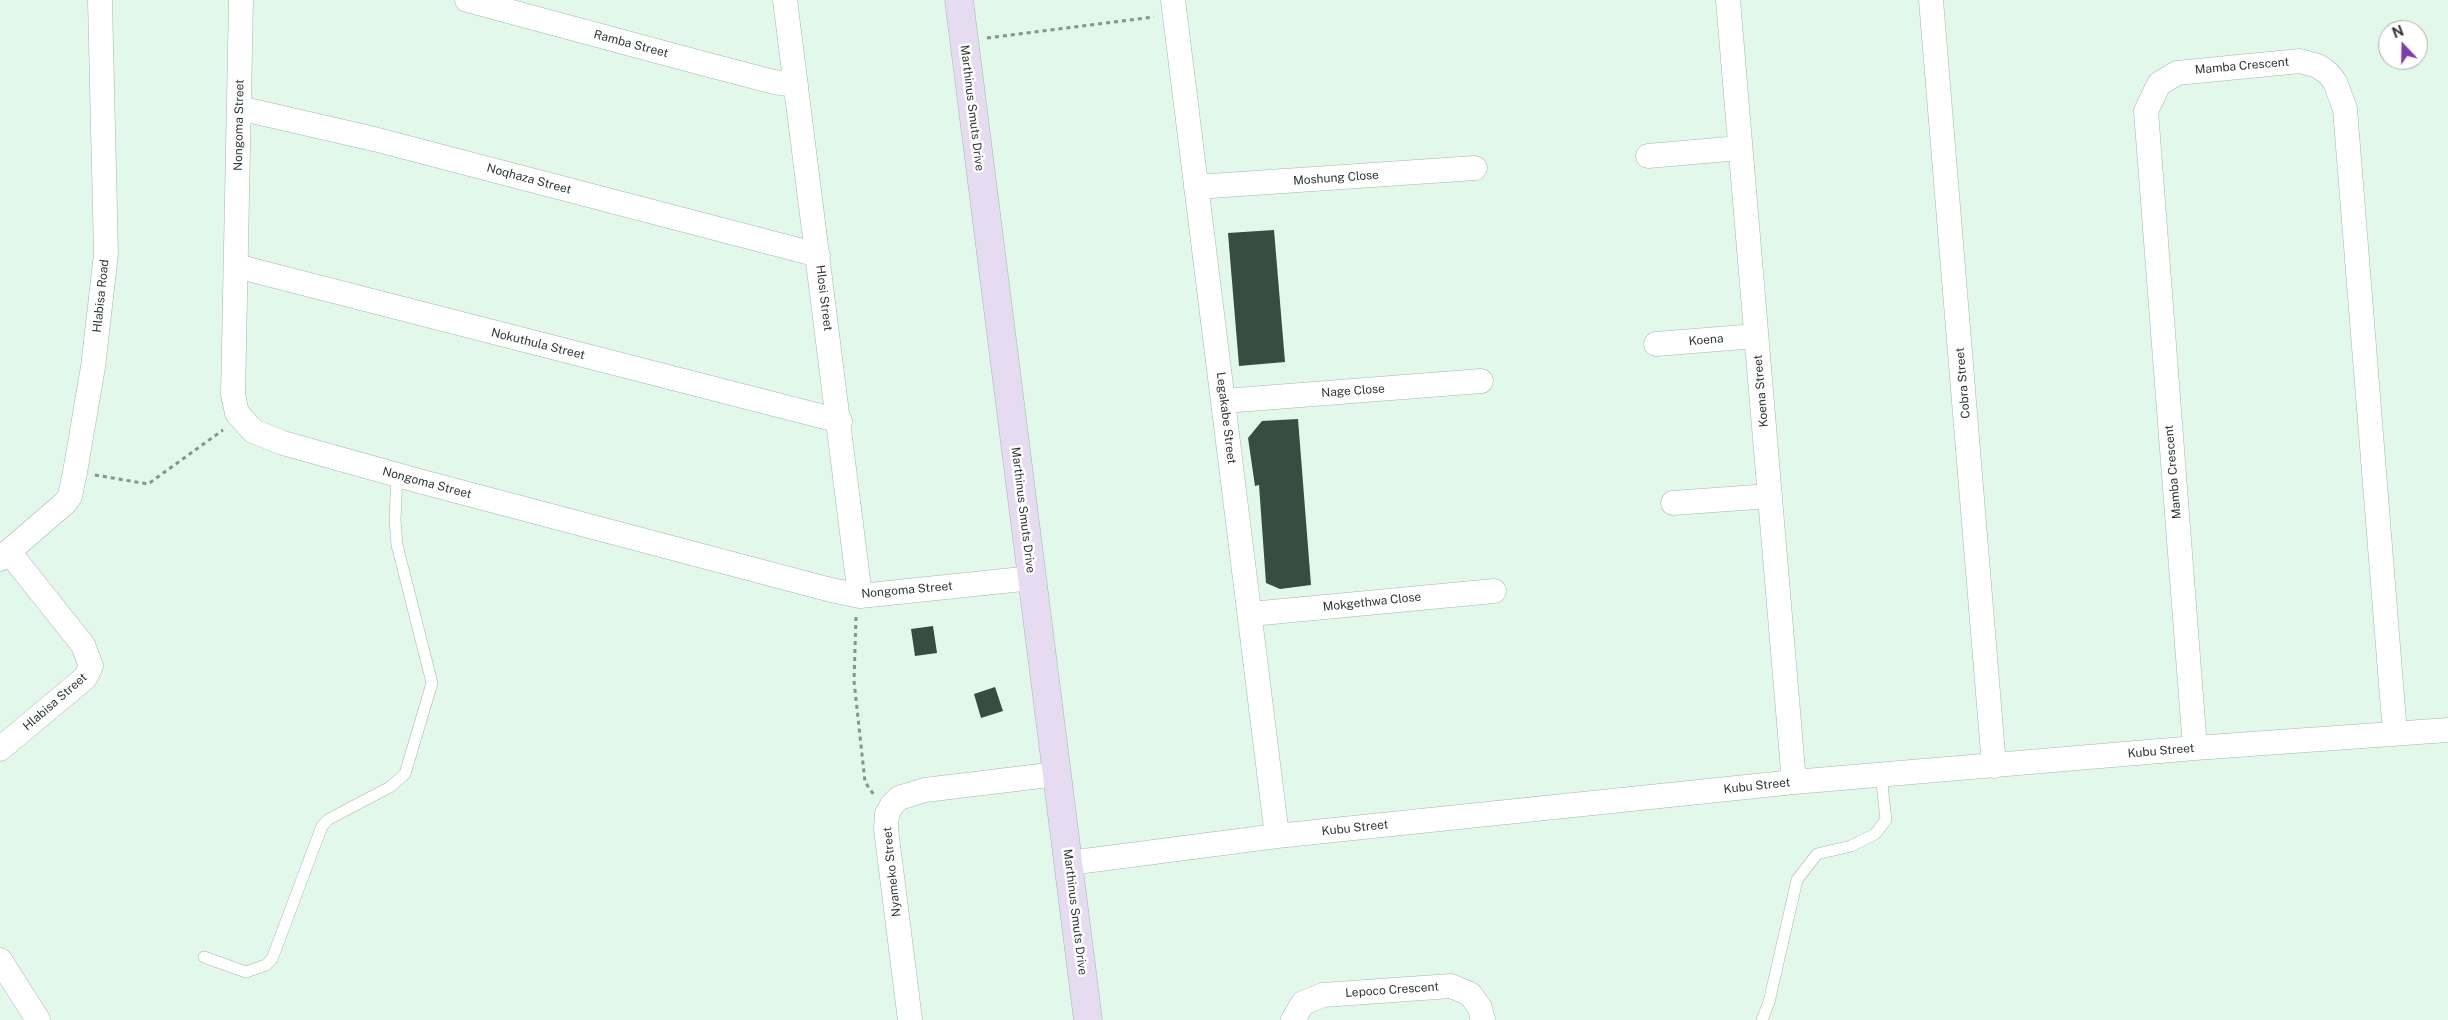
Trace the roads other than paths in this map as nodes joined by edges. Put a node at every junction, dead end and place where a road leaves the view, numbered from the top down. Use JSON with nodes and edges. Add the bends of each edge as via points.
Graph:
{"nodes":[{"id":1,"x":100,"y":0,"type":"edge"},
{"id":2,"x":241,"y":0,"type":"edge"},
{"id":3,"x":467,"y":0,"type":"edge"},
{"id":4,"x":785,"y":0,"type":"edge"},
{"id":5,"x":959,"y":0,"type":"edge"},
{"id":6,"x":1728,"y":0,"type":"edge"},
{"id":7,"x":1931,"y":0,"type":"edge"},
{"id":8,"x":1174,"y":7,"type":"edge"},
{"id":9,"x":796,"y":85,"type":"junction"},
{"id":10,"x":239,"y":108,"type":"junction"},
{"id":11,"x":1740,"y":148,"type":"junction"},
{"id":12,"x":1648,"y":156,"type":"dead end"},
{"id":13,"x":1475,"y":168,"type":"dead end"},
{"id":14,"x":1196,"y":187,"type":"junction"},
{"id":15,"x":818,"y":255,"type":"junction"},
{"id":16,"x":236,"y":266,"type":"junction"},
{"id":17,"x":1756,"y":336,"type":"junction"},
{"id":18,"x":1656,"y":344,"type":"dead end"},
{"id":19,"x":1481,"y":381,"type":"dead end"},
{"id":20,"x":1224,"y":401,"type":"junction"},
{"id":21,"x":840,"y":421,"type":"junction"},
{"id":22,"x":397,"y":475,"type":"junction"},
{"id":23,"x":1770,"y":496,"type":"junction"},
{"id":24,"x":1673,"y":503,"type":"dead end"},
{"id":25,"x":4,"y":556,"type":"edge"},
{"id":26,"x":1032,"y":578,"type":"junction"},
{"id":27,"x":1494,"y":591,"type":"dead end"},
{"id":28,"x":858,"y":595,"type":"junction"},
{"id":29,"x":1251,"y":614,"type":"junction"},
{"id":30,"x":2448,"y":730,"type":"edge"},
{"id":31,"x":2396,"y":734,"type":"junction"},
{"id":32,"x":2195,"y":748,"type":"junction"},
{"id":33,"x":0,"y":749,"type":"edge"},
{"id":34,"x":1994,"y":766,"type":"junction"},
{"id":35,"x":1058,"y":774,"type":"junction"},
{"id":36,"x":1881,"y":775,"type":"junction"},
{"id":37,"x":1794,"y":782,"type":"junction"},
{"id":38,"x":1277,"y":836,"type":"junction"},
{"id":39,"x":1069,"y":863,"type":"junction"},
{"id":40,"x":204,"y":957,"type":"dead end"},
{"id":41,"x":0,"y":960,"type":"edge"},
{"id":42,"x":38,"y":1020,"type":"edge"},
{"id":43,"x":910,"y":1020,"type":"edge"},
{"id":44,"x":1088,"y":1020,"type":"edge"},
{"id":45,"x":1293,"y":1020,"type":"edge"},
{"id":46,"x":1483,"y":1020,"type":"edge"},
{"id":47,"x":1762,"y":1020,"type":"edge"}],
"edges":[{"from":1,"to":25,"type":"street","name":"Hlabisa Road","via":[[106,254],[93,367],[72,491],[65,503]]},
{"from":2,"to":10,"type":"street","name":"Nongoma Street"},
{"from":3,"to":9,"type":"street","name":"Ramba Street","via":[[774,82]]},
{"from":4,"to":9,"type":"street","name":"Hlosi Street"},
{"from":5,"to":26,"type":"street","name":"Marthinus Smuts Drive"},
{"from":6,"to":11,"type":"street","name":"Koena Street"},
{"from":7,"to":34,"type":"street","name":"Cobra Street"},
{"from":8,"to":14,"type":"street","name":"Legakabe Street"},
{"from":9,"to":15,"type":"street","name":"Hlosi Street"},
{"from":10,"to":15,"type":"street","name":"Noqhaza Street","via":[[374,139]]},
{"from":10,"to":16,"type":"street","name":"Nongoma Street"},
{"from":11,"to":12,"type":"street"},
{"from":11,"to":17,"type":"street","name":"Koena Street"},
{"from":13,"to":14,"type":"street","name":"Moshung Close"},
{"from":14,"to":20,"type":"street","name":"Legakabe Street"},
{"from":15,"to":21,"type":"street","name":"Hlosi Street"},
{"from":16,"to":21,"type":"street","name":"Nokuthula Street"},
{"from":16,"to":22,"type":"street","name":"Nongoma Street","via":[[233,395],[234,407],[240,418],[266,438]]},
{"from":17,"to":18,"type":"street","name":"Koena"},
{"from":17,"to":23,"type":"street","name":"Koena Street"},
{"from":19,"to":20,"type":"street","name":"Nage Close"},
{"from":20,"to":29,"type":"street","name":"Legakabe Street"},
{"from":21,"to":28,"type":"street","name":"Hlosi Street"},
{"from":22,"to":28,"type":"street","name":"Nongoma Street"},
{"from":22,"to":40,"type":"lane","via":[[397,545],[432,683],[405,774],[390,787],[329,819],[322,826],[272,959],[266,965],[246,972]]},
{"from":23,"to":24,"type":"street"},
{"from":23,"to":37,"type":"street","name":"Koena Street"},
{"from":25,"to":33,"type":"street","name":"Hlabisa Street","via":[[84,645],[91,666],[85,678]]},
{"from":26,"to":28,"type":"street","name":"Nongoma Street"},
{"from":26,"to":35,"type":"street","name":"Marthinus Smuts Drive"},
{"from":27,"to":29,"type":"street","name":"Mokgethwa Close"},
{"from":29,"to":38,"type":"street","name":"Legakabe Street"},
{"from":30,"to":31,"type":"street","name":"Kubu Street"},
{"from":31,"to":32,"type":"street","name":"Kubu Street"},
{"from":31,"to":32,"type":"street","name":"Mamba Crescent","via":[[2345,109],[2328,73],[2300,61],[2177,73],[2159,84],[2146,111]]},
{"from":32,"to":34,"type":"street","name":"Kubu Street"},
{"from":34,"to":36,"type":"street","name":"Kubu Street"},
{"from":35,"to":39,"type":"street","name":"Marthinus Smuts Drive"},
{"from":35,"to":43,"type":"street","name":"Nyameko Street","via":[[917,792],[899,798],[887,814],[886,829]]},
{"from":36,"to":37,"type":"street","name":"Kubu Street"},
{"from":36,"to":47,"type":"lane","via":[[1886,820],[1875,834],[1851,846],[1818,854],[1796,880],[1769,1002]]},
{"from":37,"to":38,"type":"street","name":"Kubu Street"},
{"from":38,"to":39,"type":"street","name":"Kubu Street"},
{"from":39,"to":44,"type":"street","name":"Marthinus Smuts Drive"},
{"from":41,"to":42,"type":"street"},
{"from":45,"to":46,"type":"street","name":"Lepoco Crescent","via":[[1303,1003],[1323,995],[1451,986],[1470,994],[1480,1008]]}]}
